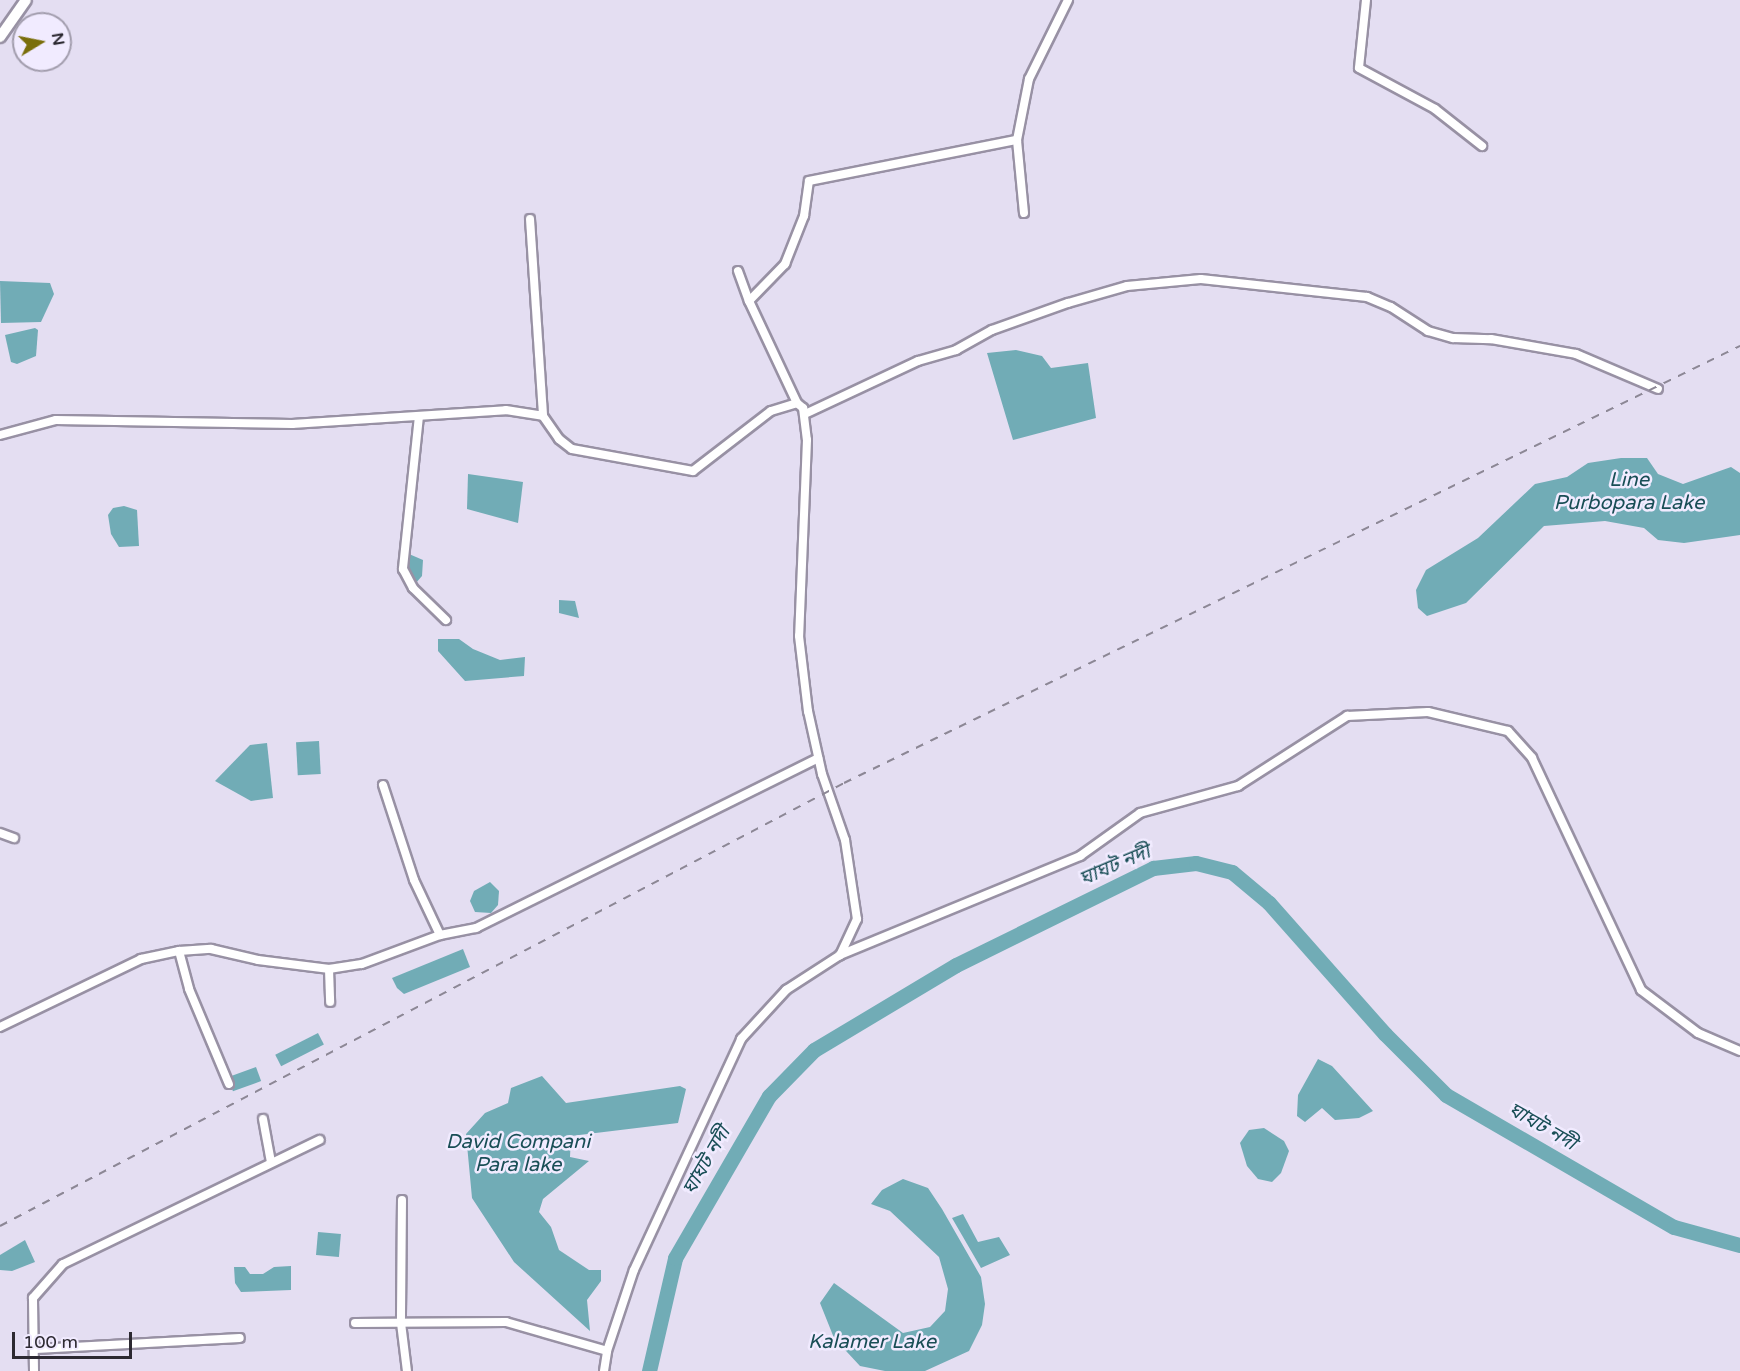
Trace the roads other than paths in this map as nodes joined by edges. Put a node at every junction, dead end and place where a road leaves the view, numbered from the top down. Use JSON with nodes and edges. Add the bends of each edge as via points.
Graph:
{"nodes":[{"id":1,"x":26,"y":0,"type":"edge"},
{"id":2,"x":1068,"y":0,"type":"edge"},
{"id":3,"x":1366,"y":0,"type":"edge"},
{"id":4,"x":0,"y":37,"type":"edge"},
{"id":5,"x":1017,"y":140,"type":"junction"},
{"id":6,"x":1482,"y":146,"type":"dead end"},
{"id":7,"x":1024,"y":213,"type":"dead end"},
{"id":8,"x":530,"y":219,"type":"dead end"},
{"id":9,"x":738,"y":271,"type":"dead end"},
{"id":10,"x":749,"y":302,"type":"junction"},
{"id":11,"x":1658,"y":389,"type":"dead end"},
{"id":12,"x":797,"y":403,"type":"junction"},
{"id":13,"x":805,"y":414,"type":"junction"},
{"id":14,"x":419,"y":416,"type":"junction"},
{"id":15,"x":543,"y":416,"type":"junction"},
{"id":16,"x":0,"y":435,"type":"edge"},
{"id":17,"x":446,"y":620,"type":"dead end"},
{"id":18,"x":818,"y":758,"type":"junction"},
{"id":19,"x":383,"y":785,"type":"dead end"},
{"id":20,"x":0,"y":833,"type":"edge"},
{"id":21,"x":14,"y":838,"type":"dead end"},
{"id":22,"x":440,"y":936,"type":"junction"},
{"id":23,"x":179,"y":951,"type":"junction"},
{"id":24,"x":840,"y":954,"type":"junction"},
{"id":25,"x":329,"y":969,"type":"junction"},
{"id":26,"x":330,"y":1002,"type":"dead end"},
{"id":27,"x":0,"y":1027,"type":"edge"},
{"id":28,"x":1740,"y":1051,"type":"edge"},
{"id":29,"x":229,"y":1084,"type":"dead end"},
{"id":30,"x":263,"y":1119,"type":"dead end"},
{"id":31,"x":320,"y":1140,"type":"dead end"},
{"id":32,"x":271,"y":1162,"type":"junction"},
{"id":33,"x":402,"y":1200,"type":"dead end"},
{"id":34,"x":355,"y":1323,"type":"dead end"},
{"id":35,"x":401,"y":1323,"type":"junction"},
{"id":36,"x":240,"y":1338,"type":"dead end"},
{"id":37,"x":36,"y":1349,"type":"junction"},
{"id":38,"x":607,"y":1351,"type":"junction"},
{"id":39,"x":34,"y":1371,"type":"edge"},
{"id":40,"x":407,"y":1371,"type":"edge"},
{"id":41,"x":604,"y":1371,"type":"edge"}],
"edges":[{"from":1,"to":4,"type":"main road"},
{"from":2,"to":5,"type":"street","via":[[1029,79]]},
{"from":3,"to":6,"type":"street","via":[[1359,68],[1435,109]]},
{"from":5,"to":7,"type":"street"},
{"from":5,"to":10,"type":"street","via":[[809,181],[804,216],[785,264]]},
{"from":8,"to":15,"type":"street"},
{"from":9,"to":10,"type":"street"},
{"from":10,"to":12,"type":"street"},
{"from":11,"to":13,"type":"street","via":[[1576,354],[1491,339],[1453,338],[1428,331],[1367,297],[1201,279],[1128,286],[1068,303],[992,330],[956,350],[918,361]]},
{"from":12,"to":13,"type":"street"},
{"from":12,"to":15,"type":"street","via":[[771,411],[693,471],[572,449],[559,439]]},
{"from":13,"to":18,"type":"street","via":[[797,616],[808,711]]},
{"from":14,"to":15,"type":"street","via":[[506,410]]},
{"from":14,"to":16,"type":"street","via":[[210,426],[57,420]]},
{"from":14,"to":17,"type":"street","via":[[403,569],[413,588]]},
{"from":18,"to":22,"type":"street","via":[[476,928]]},
{"from":18,"to":24,"type":"street","via":[[841,825],[857,919]]},
{"from":19,"to":22,"type":"street","via":[[414,880]]},
{"from":20,"to":21,"type":"street"},
{"from":22,"to":25,"type":"street","via":[[362,964]]},
{"from":23,"to":25,"type":"street","via":[[211,949]]},
{"from":23,"to":27,"type":"street","via":[[141,959]]},
{"from":23,"to":29,"type":"street","via":[[189,989]]},
{"from":24,"to":28,"type":"street","via":[[1080,856],[1140,813],[1238,786],[1347,716],[1428,712],[1508,731],[1532,758],[1641,990],[1698,1033]]},
{"from":24,"to":38,"type":"street","via":[[786,990],[741,1039],[634,1270]]},
{"from":25,"to":26,"type":"street"},
{"from":30,"to":32,"type":"street"},
{"from":31,"to":32,"type":"street"},
{"from":32,"to":37,"type":"street","via":[[63,1264],[33,1298]]},
{"from":33,"to":35,"type":"street"},
{"from":34,"to":35,"type":"street"},
{"from":35,"to":38,"type":"street","via":[[506,1322]]},
{"from":35,"to":40,"type":"street"},
{"from":36,"to":37,"type":"street"},
{"from":37,"to":39,"type":"street"},
{"from":38,"to":41,"type":"street"}]}
